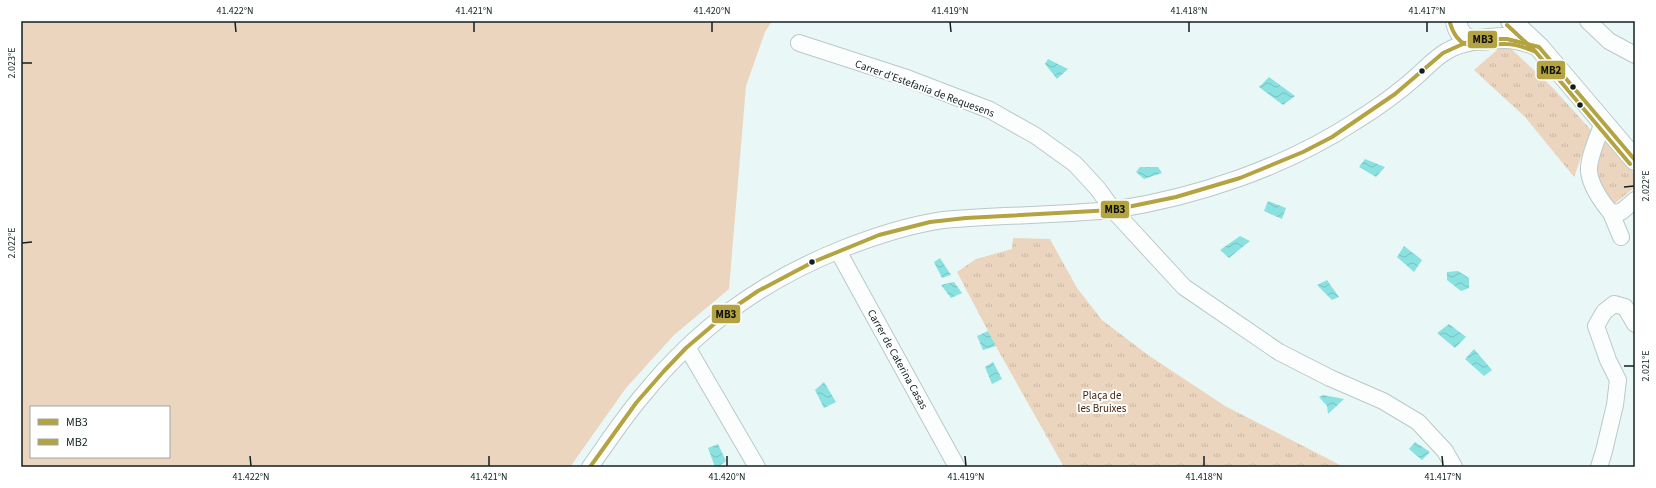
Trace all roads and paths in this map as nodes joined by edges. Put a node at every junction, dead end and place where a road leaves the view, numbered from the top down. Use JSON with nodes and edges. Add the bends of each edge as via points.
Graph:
{"nodes":[{"id":1,"x":1497,"y":21,"type":"edge"},
{"id":2,"x":1511,"y":21,"type":"edge"},
{"id":3,"x":1588,"y":21,"type":"edge"},
{"id":4,"x":1456,"y":22,"type":"edge"},
{"id":5,"x":1481,"y":40,"type":"junction"},
{"id":6,"x":799,"y":43,"type":"dead end"},
{"id":7,"x":1539,"y":47,"type":"junction"},
{"id":8,"x":1446,"y":51,"type":"junction"},
{"id":9,"x":1635,"y":55,"type":"edge"},
{"id":10,"x":1603,"y":122,"type":"junction"},
{"id":11,"x":1635,"y":160,"type":"edge"},
{"id":12,"x":1635,"y":200,"type":"edge"},
{"id":13,"x":1113,"y":210,"type":"junction"},
{"id":14,"x":1611,"y":213,"type":"junction"},
{"id":15,"x":1621,"y":237,"type":"dead end"},
{"id":16,"x":838,"y":251,"type":"junction"},
{"id":17,"x":1635,"y":324,"type":"edge"},
{"id":18,"x":687,"y":347,"type":"junction"},
{"id":19,"x":590,"y":467,"type":"edge"},
{"id":20,"x":757,"y":467,"type":"edge"},
{"id":21,"x":957,"y":467,"type":"edge"},
{"id":22,"x":1454,"y":467,"type":"edge"},
{"id":23,"x":1599,"y":467,"type":"edge"}],
"edges":[{"from":1,"to":5,"type":"main road","via":[[1494,32]]},
{"from":2,"to":7,"type":"main road"},
{"from":3,"to":9,"type":"street","via":[[1609,42]]},
{"from":4,"to":5,"type":"main road","via":[[1457,28],[1466,38]]},
{"from":4,"to":8,"type":"street"},
{"from":5,"to":7,"type":"main road","via":[[1517,39]]},
{"from":5,"to":8,"type":"street"},
{"from":6,"to":13,"type":"street","name":"Carrer d'Estefania de Requesens","via":[[904,77],[990,110],[1036,136],[1075,164]]},
{"from":7,"to":10,"type":"main road"},
{"from":8,"to":13,"type":"street","via":[[1416,78],[1357,121],[1294,156],[1208,188],[1141,206]]},
{"from":10,"to":11,"type":"main road"},
{"from":10,"to":14,"type":"street","via":[[1589,171],[1598,194]]},
{"from":12,"to":14,"type":"street","via":[[1621,212]]},
{"from":13,"to":16,"type":"street","via":[[943,220],[890,232]]},
{"from":13,"to":22,"type":"street","name":"Carrer d'Estefania de Requesens","via":[[1184,287],[1279,352],[1383,401],[1418,422],[1445,451]]},
{"from":14,"to":15,"type":"street"},
{"from":16,"to":18,"type":"street","via":[[780,278],[721,317]]},
{"from":16,"to":21,"type":"street","name":"Carrer de Caterina Casas"},
{"from":17,"to":23,"type":"street","via":[[1625,307],[1614,304],[1604,312],[1596,326],[1618,380],[1615,405]]},
{"from":18,"to":19,"type":"street","via":[[642,395]]},
{"from":18,"to":20,"type":"street"}]}
